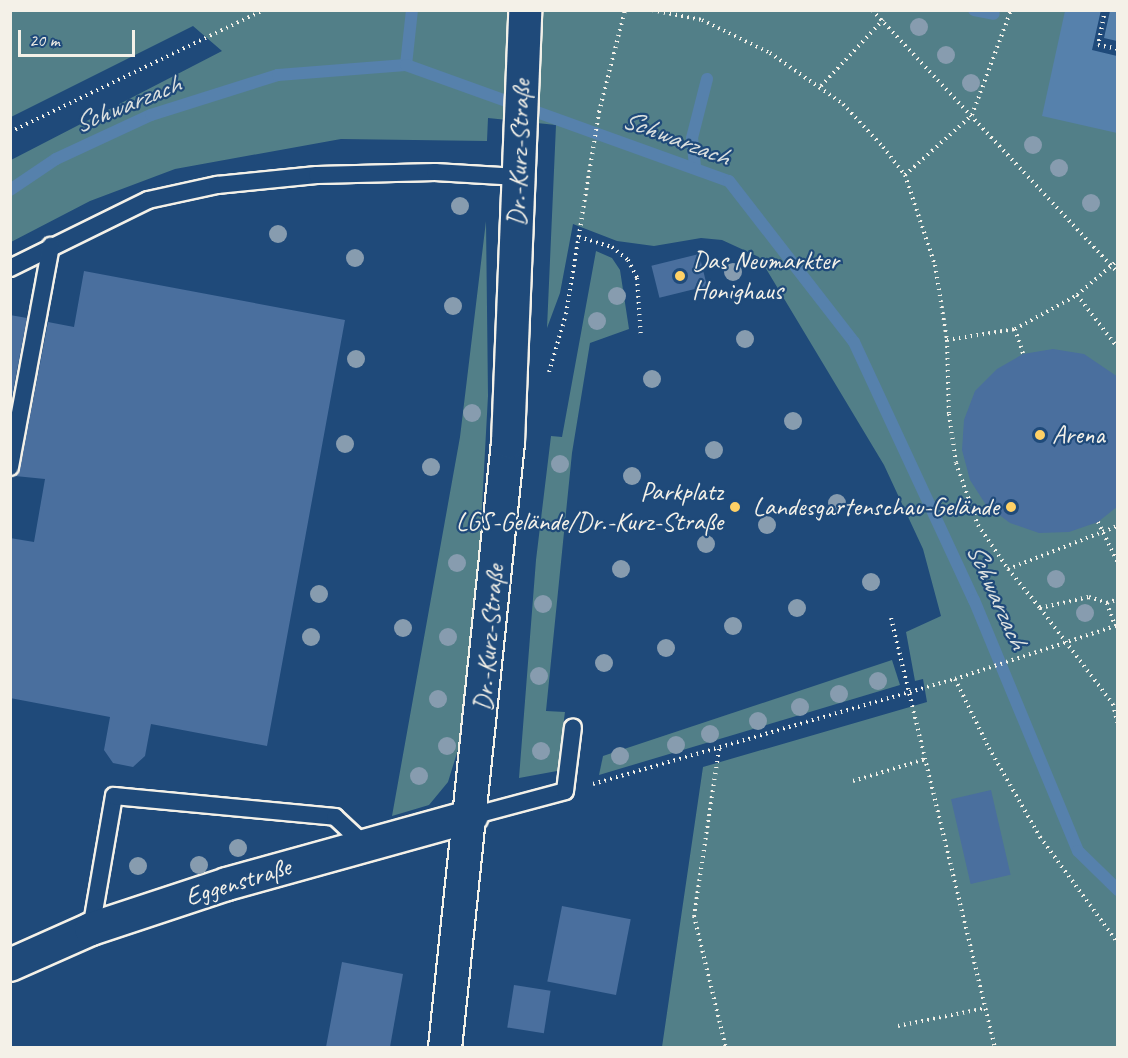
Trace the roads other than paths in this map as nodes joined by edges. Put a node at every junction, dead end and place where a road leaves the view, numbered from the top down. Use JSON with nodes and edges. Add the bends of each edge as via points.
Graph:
{"nodes":[{"id":1,"x":525,"y":10,"type":"edge"},
{"id":2,"x":518,"y":177,"type":"junction"},
{"id":3,"x":51,"y":246,"type":"junction"},
{"id":4,"x":10,"y":268,"type":"edge"},
{"id":5,"x":10,"y":467,"type":"edge"},
{"id":6,"x":573,"y":727,"type":"dead end"},
{"id":7,"x":472,"y":816,"type":"junction"},
{"id":8,"x":364,"y":844,"type":"junction"},
{"id":9,"x":91,"y":930,"type":"junction"},
{"id":10,"x":10,"y":965,"type":"edge"},
{"id":11,"x":445,"y":1047,"type":"edge"}],
"edges":[{"from":1,"to":2,"type":"street","name":"Dr.-Kurz-Straße"},
{"from":2,"to":3,"type":"lane","via":[[435,172],[317,175],[218,185],[148,200]]},
{"from":2,"to":7,"type":"street","name":"Dr.-Kurz-Straße","via":[[508,442]]},
{"from":3,"to":4,"type":"lane"},
{"from":3,"to":5,"type":"lane"},
{"from":6,"to":7,"type":"lane","via":[[565,791]]},
{"from":7,"to":8,"type":"street","name":"Eggenstraße"},
{"from":7,"to":11,"type":"street","name":"Dr.-Kurz-Straße"},
{"from":8,"to":9,"type":"street","name":"Eggenstraße"},
{"from":8,"to":9,"type":"lane","via":[[335,817],[114,796]]},
{"from":9,"to":10,"type":"street","name":"Eggenstraße"}]}
